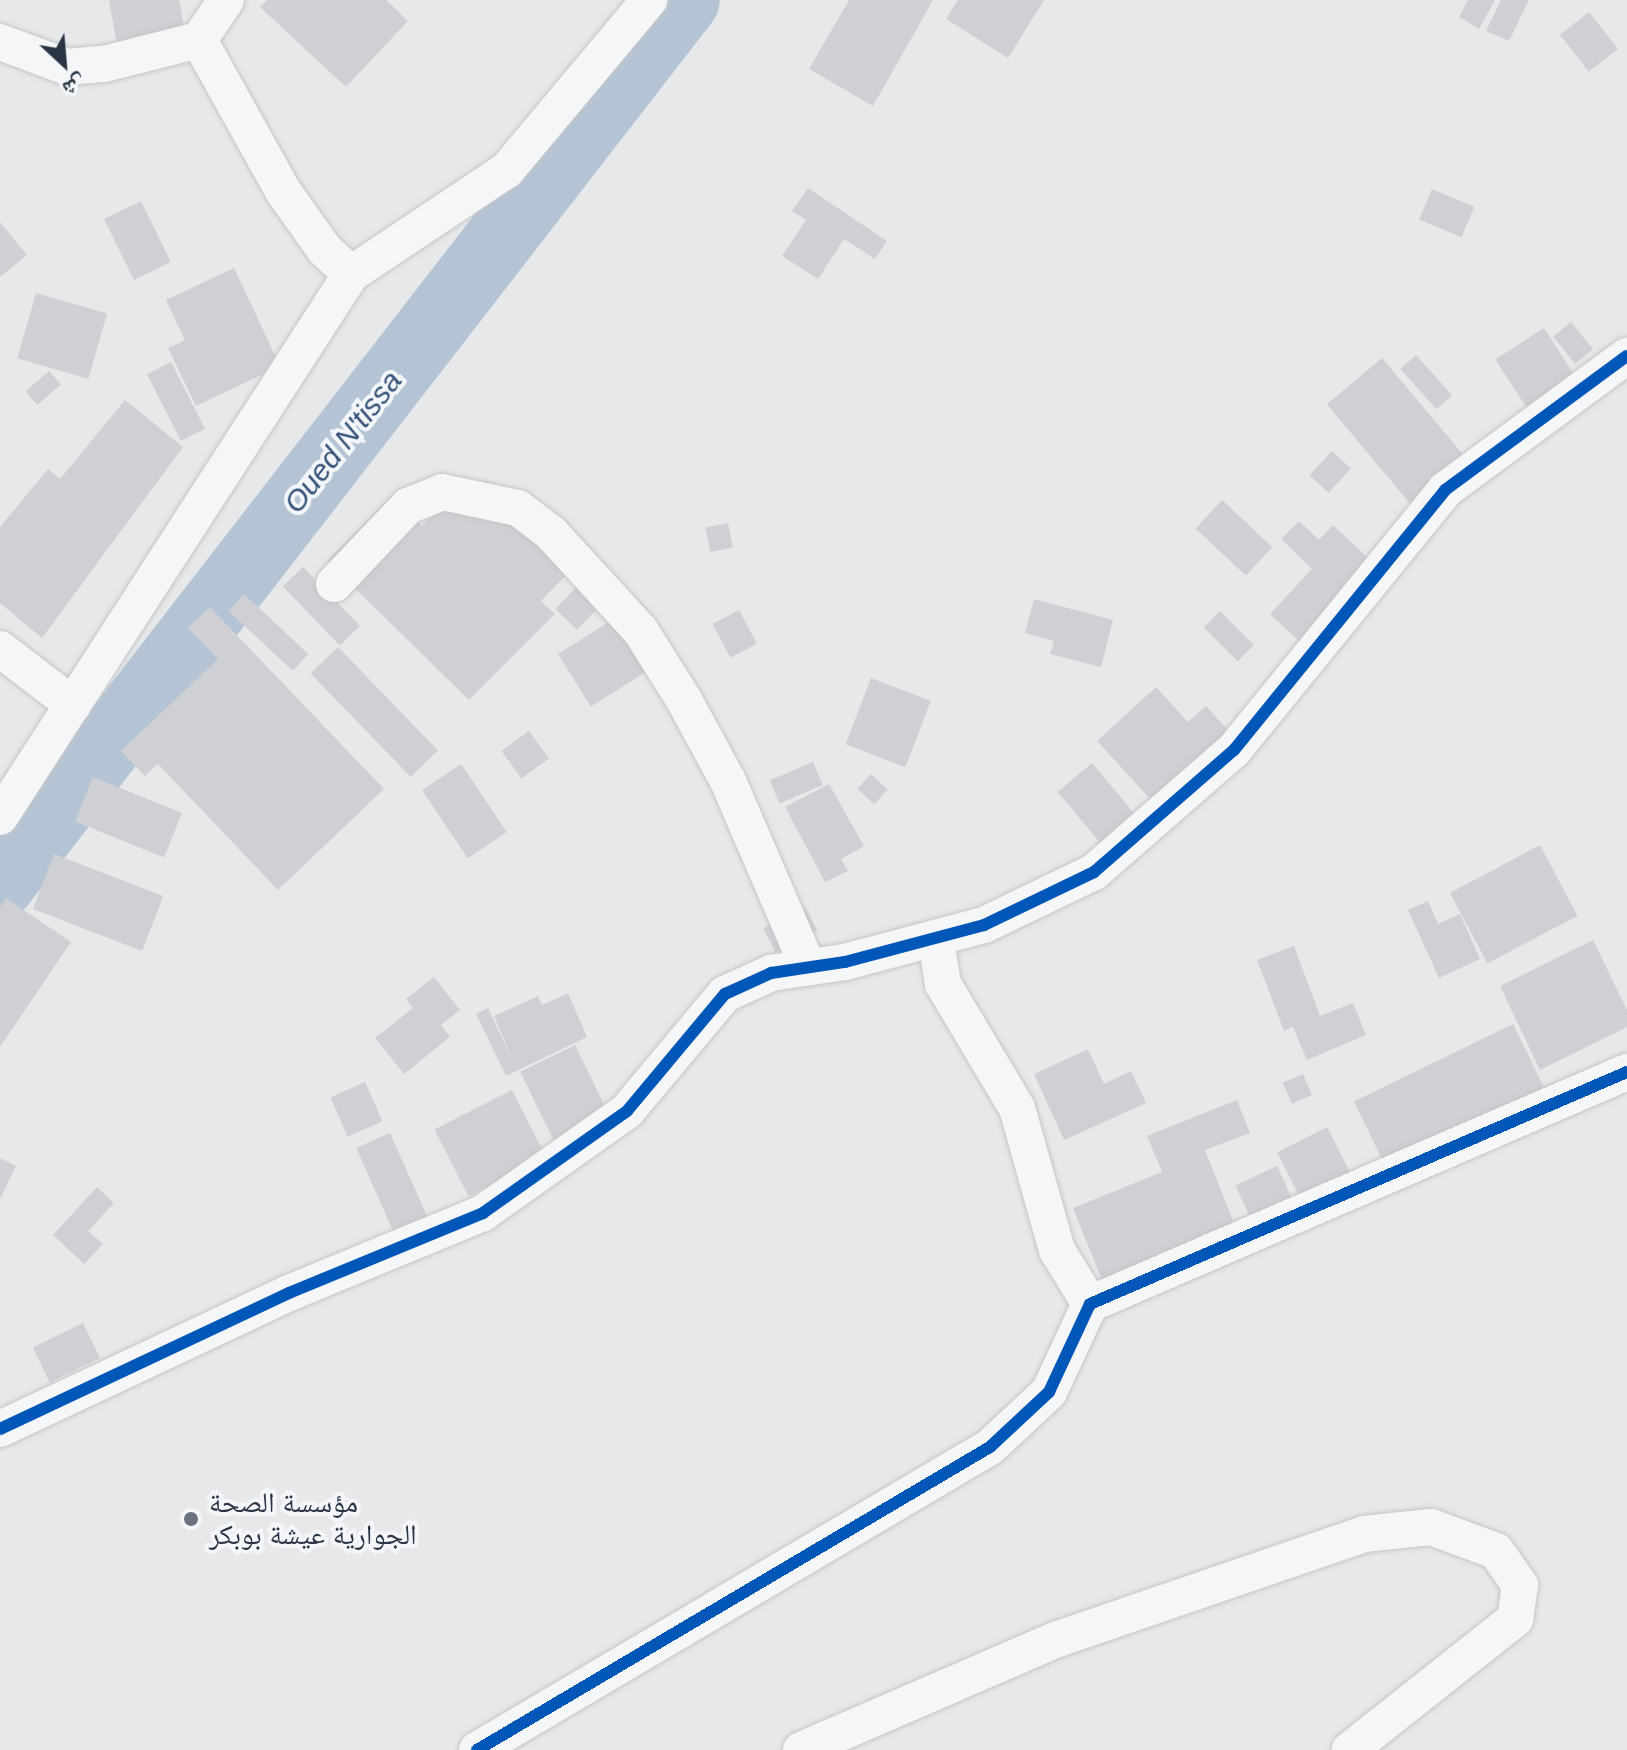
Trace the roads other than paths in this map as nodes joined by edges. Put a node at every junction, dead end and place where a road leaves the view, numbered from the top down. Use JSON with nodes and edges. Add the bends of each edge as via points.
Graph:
{"nodes":[{"id":1,"x":226,"y":0,"type":"edge"},
{"id":2,"x":649,"y":0,"type":"edge"},
{"id":3,"x":199,"y":40,"type":"junction"},
{"id":4,"x":0,"y":42,"type":"edge"},
{"id":5,"x":351,"y":274,"type":"junction"},
{"id":6,"x":1627,"y":356,"type":"edge"},
{"id":7,"x":334,"y":584,"type":"dead end"},
{"id":8,"x":0,"y":649,"type":"edge"},
{"id":9,"x":73,"y":705,"type":"junction"},
{"id":10,"x":0,"y":817,"type":"edge"},
{"id":11,"x":936,"y":940,"type":"junction"},
{"id":12,"x":808,"y":967,"type":"junction"},
{"id":13,"x":1627,"y":1072,"type":"edge"},
{"id":14,"x":1090,"y":1304,"type":"junction"},
{"id":15,"x":0,"y":1429,"type":"edge"},
{"id":16,"x":477,"y":1750,"type":"edge"},
{"id":17,"x":801,"y":1750,"type":"edge"},
{"id":18,"x":1350,"y":1750,"type":"edge"}],
"edges":[{"from":1,"to":3,"type":"street"},
{"from":2,"to":5,"type":"street","via":[[507,170]]},
{"from":3,"to":4,"type":"street","via":[[67,67]]},
{"from":3,"to":5,"type":"street","via":[[283,191]]},
{"from":5,"to":9,"type":"street"},
{"from":6,"to":11,"type":"street","via":[[1445,490],[1324,648],[1234,750],[1140,839],[1038,904]]},
{"from":7,"to":12,"type":"street","via":[[408,506],[442,492],[518,508],[551,533],[640,630],[684,700],[728,781]]},
{"from":8,"to":9,"type":"street"},
{"from":9,"to":10,"type":"street"},
{"from":11,"to":12,"type":"street"},
{"from":11,"to":14,"type":"street","via":[[948,994],[1017,1108],[1057,1250]]},
{"from":12,"to":15,"type":"street","via":[[771,973],[725,994],[627,1111],[483,1213],[245,1312]]},
{"from":13,"to":14,"type":"street"},
{"from":14,"to":16,"type":"street","via":[[1049,1392],[990,1447]]},
{"from":17,"to":18,"type":"street","via":[[1058,1639],[1364,1534],[1431,1527],[1496,1551],[1520,1585],[1515,1619]]}]}
